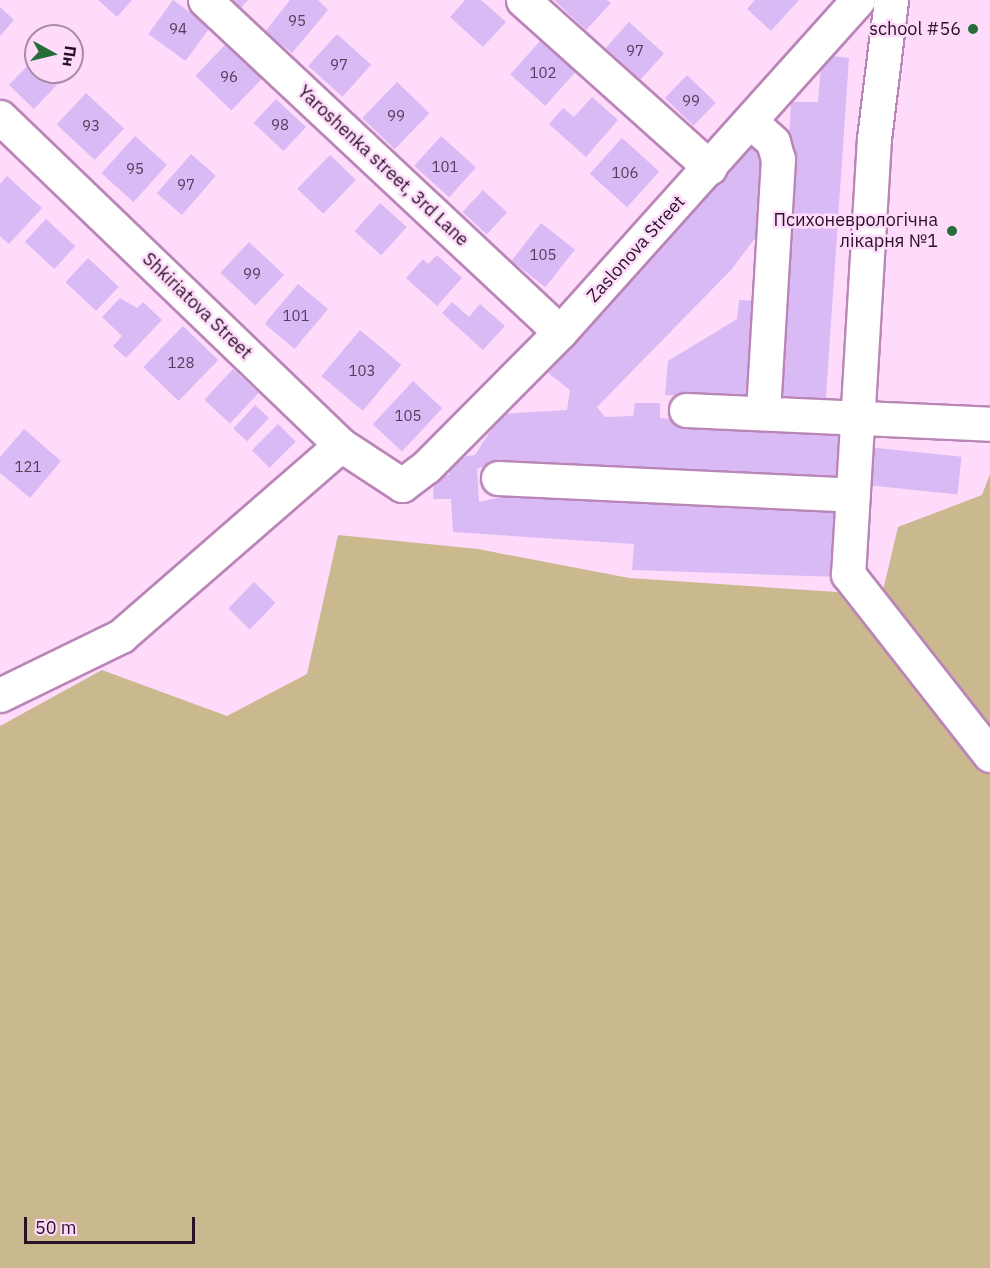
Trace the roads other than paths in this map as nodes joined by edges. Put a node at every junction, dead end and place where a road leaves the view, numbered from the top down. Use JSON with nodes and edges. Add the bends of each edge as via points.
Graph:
{"nodes":[{"id":1,"x":205,"y":0,"type":"edge"},
{"id":2,"x":523,"y":0,"type":"edge"},
{"id":3,"x":858,"y":0,"type":"edge"},
{"id":4,"x":891,"y":0,"type":"edge"},
{"id":5,"x":0,"y":117,"type":"edge"},
{"id":6,"x":751,"y":122,"type":"junction"},
{"id":7,"x":710,"y":168,"type":"junction"},
{"id":8,"x":560,"y":332,"type":"junction"},
{"id":9,"x":686,"y":410,"type":"dead end"},
{"id":10,"x":763,"y":413,"type":"junction"},
{"id":11,"x":859,"y":417,"type":"junction"},
{"id":12,"x":990,"y":424,"type":"edge"},
{"id":13,"x":341,"y":445,"type":"junction"},
{"id":14,"x":498,"y":478,"type":"dead end"},
{"id":15,"x":402,"y":485,"type":"joint"},
{"id":16,"x":854,"y":495,"type":"junction"},
{"id":17,"x":0,"y":696,"type":"edge"},
{"id":18,"x":990,"y":755,"type":"edge"}],
"edges":[{"from":1,"to":8,"type":"street","name":"Yaroshenka street, 3rd Lane"},
{"from":2,"to":7,"type":"street"},
{"from":3,"to":6,"type":"street","name":"Zaslonova Street"},
{"from":4,"to":11,"type":"street","via":[[874,138]]},
{"from":5,"to":13,"type":"street","name":"Shkiriatova Street"},
{"from":6,"to":7,"type":"street","name":"Zaslonova Street"},
{"from":6,"to":10,"type":"street","via":[[773,142],[778,159]]},
{"from":7,"to":8,"type":"street","name":"Zaslonova Street"},
{"from":8,"to":15,"type":"street","name":"Zaslonova Street","via":[[426,467]]},
{"from":9,"to":10,"type":"street"},
{"from":10,"to":11,"type":"street"},
{"from":11,"to":12,"type":"street"},
{"from":11,"to":16,"type":"street"},
{"from":13,"to":15,"type":"street","name":"Shkiriatova Street"},
{"from":13,"to":17,"type":"street","via":[[121,636]]},
{"from":14,"to":16,"type":"street"},
{"from":16,"to":18,"type":"street","via":[[848,574]]}]}
